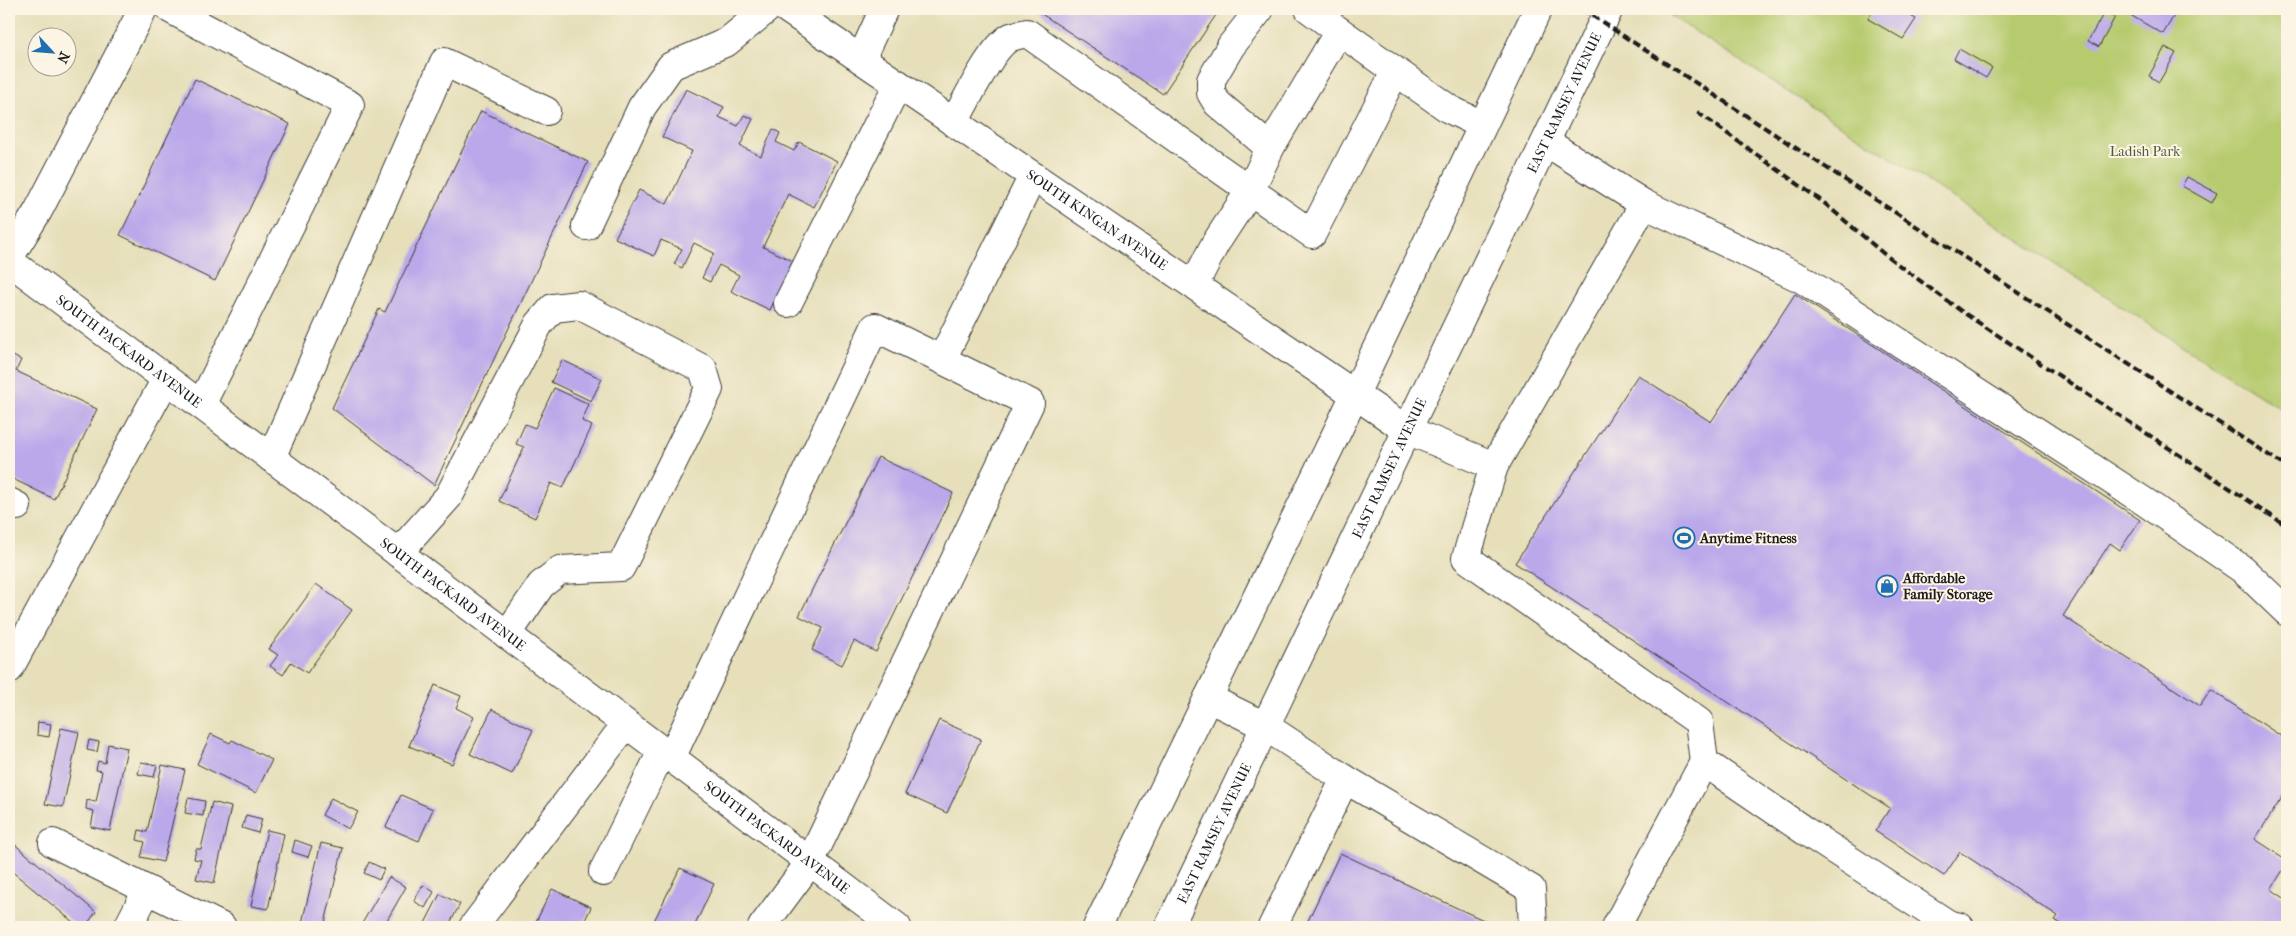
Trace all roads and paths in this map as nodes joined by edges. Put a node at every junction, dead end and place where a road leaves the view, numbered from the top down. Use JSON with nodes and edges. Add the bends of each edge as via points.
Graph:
{"nodes":[{"id":1,"x":143,"y":9,"type":"edge"},
{"id":2,"x":170,"y":9,"type":"edge"},
{"id":3,"x":767,"y":9,"type":"edge"},
{"id":4,"x":787,"y":9,"type":"edge"},
{"id":5,"x":884,"y":9,"type":"edge"},
{"id":6,"x":1260,"y":9,"type":"edge"},
{"id":7,"x":1310,"y":9,"type":"edge"},
{"id":8,"x":1538,"y":9,"type":"edge"},
{"id":9,"x":1609,"y":9,"type":"edge"},
{"id":10,"x":1340,"y":31,"type":"junction"},
{"id":11,"x":861,"y":59,"type":"junction"},
{"id":12,"x":1395,"y":72,"type":"junction"},
{"id":13,"x":898,"y":84,"type":"junction"},
{"id":14,"x":546,"y":111,"type":"dead end"},
{"id":15,"x":954,"y":123,"type":"junction"},
{"id":16,"x":1482,"y":125,"type":"junction"},
{"id":17,"x":1546,"y":142,"type":"junction"},
{"id":18,"x":1270,"y":148,"type":"junction"},
{"id":19,"x":1033,"y":176,"type":"junction"},
{"id":20,"x":1251,"y":189,"type":"junction"},
{"id":21,"x":1644,"y":204,"type":"junction"},
{"id":22,"x":586,"y":226,"type":"dead end"},
{"id":23,"x":9,"y":260,"type":"edge"},
{"id":24,"x":1194,"y":285,"type":"junction"},
{"id":25,"x":788,"y":303,"type":"dead end"},
{"id":26,"x":942,"y":359,"type":"junction"},
{"id":27,"x":166,"y":379,"type":"junction"},
{"id":28,"x":1355,"y":395,"type":"junction"},
{"id":29,"x":201,"y":405,"type":"junction"},
{"id":30,"x":1407,"y":430,"type":"junction"},
{"id":31,"x":271,"y":458,"type":"junction"},
{"id":32,"x":1494,"y":466,"type":"junction"},
{"id":33,"x":398,"y":553,"type":"junction"},
{"id":34,"x":2287,"y":612,"type":"edge"},
{"id":35,"x":507,"y":635,"type":"junction"},
{"id":36,"x":9,"y":669,"type":"edge"},
{"id":37,"x":1208,"y":698,"type":"junction"},
{"id":38,"x":626,"y":724,"type":"junction"},
{"id":39,"x":1266,"y":726,"type":"junction"},
{"id":40,"x":666,"y":754,"type":"junction"},
{"id":41,"x":1704,"y":762,"type":"junction"},
{"id":42,"x":1345,"y":779,"type":"junction"},
{"id":43,"x":53,"y":843,"type":"dead end"},
{"id":44,"x":810,"y":862,"type":"junction"},
{"id":45,"x":603,"y":872,"type":"dead end"},
{"id":46,"x":147,"y":890,"type":"junction"},
{"id":47,"x":1951,"y":926,"type":"edge"},
{"id":48,"x":128,"y":927,"type":"edge"},
{"id":49,"x":222,"y":927,"type":"edge"},
{"id":50,"x":473,"y":927,"type":"edge"},
{"id":51,"x":762,"y":927,"type":"edge"},
{"id":52,"x":898,"y":927,"type":"edge"},
{"id":53,"x":1097,"y":927,"type":"edge"},
{"id":54,"x":1168,"y":927,"type":"edge"},
{"id":55,"x":1272,"y":927,"type":"edge"},
{"id":56,"x":1533,"y":927,"type":"edge"},
{"id":57,"x":1616,"y":927,"type":"edge"}],
"edges":[{"from":1,"to":23,"type":"street","via":[[38,211]]},
{"from":2,"to":29,"type":"street","via":[[350,105]]},
{"from":3,"to":22,"type":"street","via":[[727,42],[671,66],[642,107]]},
{"from":4,"to":11,"type":"street","name":"SOUTH KINGAN AVENUE"},
{"from":5,"to":11,"type":"street"},
{"from":6,"to":18,"type":"street","via":[[1231,46],[1211,80],[1211,92],[1217,103]]},
{"from":7,"to":10,"type":"street"},
{"from":8,"to":16,"type":"street"},
{"from":9,"to":17,"type":"street","name":"EAST RAMSEY AVENUE"},
{"from":10,"to":12,"type":"street"},
{"from":10,"to":18,"type":"street"},
{"from":11,"to":13,"type":"street","name":"SOUTH KINGAN AVENUE"},
{"from":12,"to":16,"type":"street","via":[[1448,109]]},
{"from":12,"to":20,"type":"street","via":[[1312,234]]},
{"from":13,"to":15,"type":"street","name":"SOUTH KINGAN AVENUE"},
{"from":13,"to":25,"type":"street"},
{"from":14,"to":31,"type":"street","via":[[444,62]]},
{"from":15,"to":19,"type":"street","name":"SOUTH KINGAN AVENUE"},
{"from":15,"to":20,"type":"street","via":[[998,50],[1010,38],[1026,33]]},
{"from":16,"to":28,"type":"street"},
{"from":17,"to":21,"type":"street"},
{"from":17,"to":30,"type":"street","name":"EAST RAMSEY AVENUE"},
{"from":18,"to":20,"type":"street"},
{"from":19,"to":24,"type":"street","name":"SOUTH KINGAN AVENUE"},
{"from":19,"to":26,"type":"street"},
{"from":20,"to":24,"type":"street","via":[[1215,244]]},
{"from":21,"to":32,"type":"street"},
{"from":21,"to":34,"type":"street","via":[[1802,279],[2153,507],[2242,569]]},
{"from":23,"to":27,"type":"street","name":"SOUTH PACKARD AVENUE"},
{"from":24,"to":28,"type":"street","name":"SOUTH KINGAN AVENUE"},
{"from":26,"to":40,"type":"street","via":[[875,327]]},
{"from":26,"to":44,"type":"street","via":[[1030,403]]},
{"from":27,"to":29,"type":"street","name":"SOUTH PACKARD AVENUE"},
{"from":27,"to":36,"type":"street"},
{"from":28,"to":30,"type":"street","name":"SOUTH KINGAN AVENUE"},
{"from":28,"to":37,"type":"street"},
{"from":29,"to":31,"type":"street","name":"SOUTH PACKARD AVENUE"},
{"from":30,"to":32,"type":"street","name":"SOUTH KINGAN AVENUE"},
{"from":30,"to":39,"type":"street","name":"EAST RAMSEY AVENUE"},
{"from":31,"to":33,"type":"street","name":"SOUTH PACKARD AVENUE"},
{"from":32,"to":41,"type":"street","via":[[1466,558],[1699,722]]},
{"from":33,"to":35,"type":"street","name":"SOUTH PACKARD AVENUE"},
{"from":33,"to":35,"type":"street","via":[[449,496],[538,324],[553,308],[579,305],[703,369],[709,389],[622,567],[560,570],[541,585]]},
{"from":35,"to":38,"type":"street","name":"SOUTH PACKARD AVENUE"},
{"from":37,"to":39,"type":"street"},
{"from":37,"to":53,"type":"street"},
{"from":38,"to":40,"type":"street","name":"SOUTH PACKARD AVENUE"},
{"from":38,"to":50,"type":"street"},
{"from":39,"to":42,"type":"street"},
{"from":39,"to":54,"type":"street","name":"EAST RAMSEY AVENUE"},
{"from":40,"to":44,"type":"street","name":"SOUTH PACKARD AVENUE"},
{"from":40,"to":45,"type":"street"},
{"from":41,"to":47,"type":"street"},
{"from":41,"to":57,"type":"street"},
{"from":42,"to":55,"type":"street"},
{"from":42,"to":56,"type":"street","via":[[1531,889]]},
{"from":43,"to":46,"type":"street"},
{"from":44,"to":51,"type":"street"},
{"from":44,"to":52,"type":"street","name":"SOUTH PACKARD AVENUE"},
{"from":46,"to":48,"type":"street"},
{"from":46,"to":49,"type":"street"}]}
